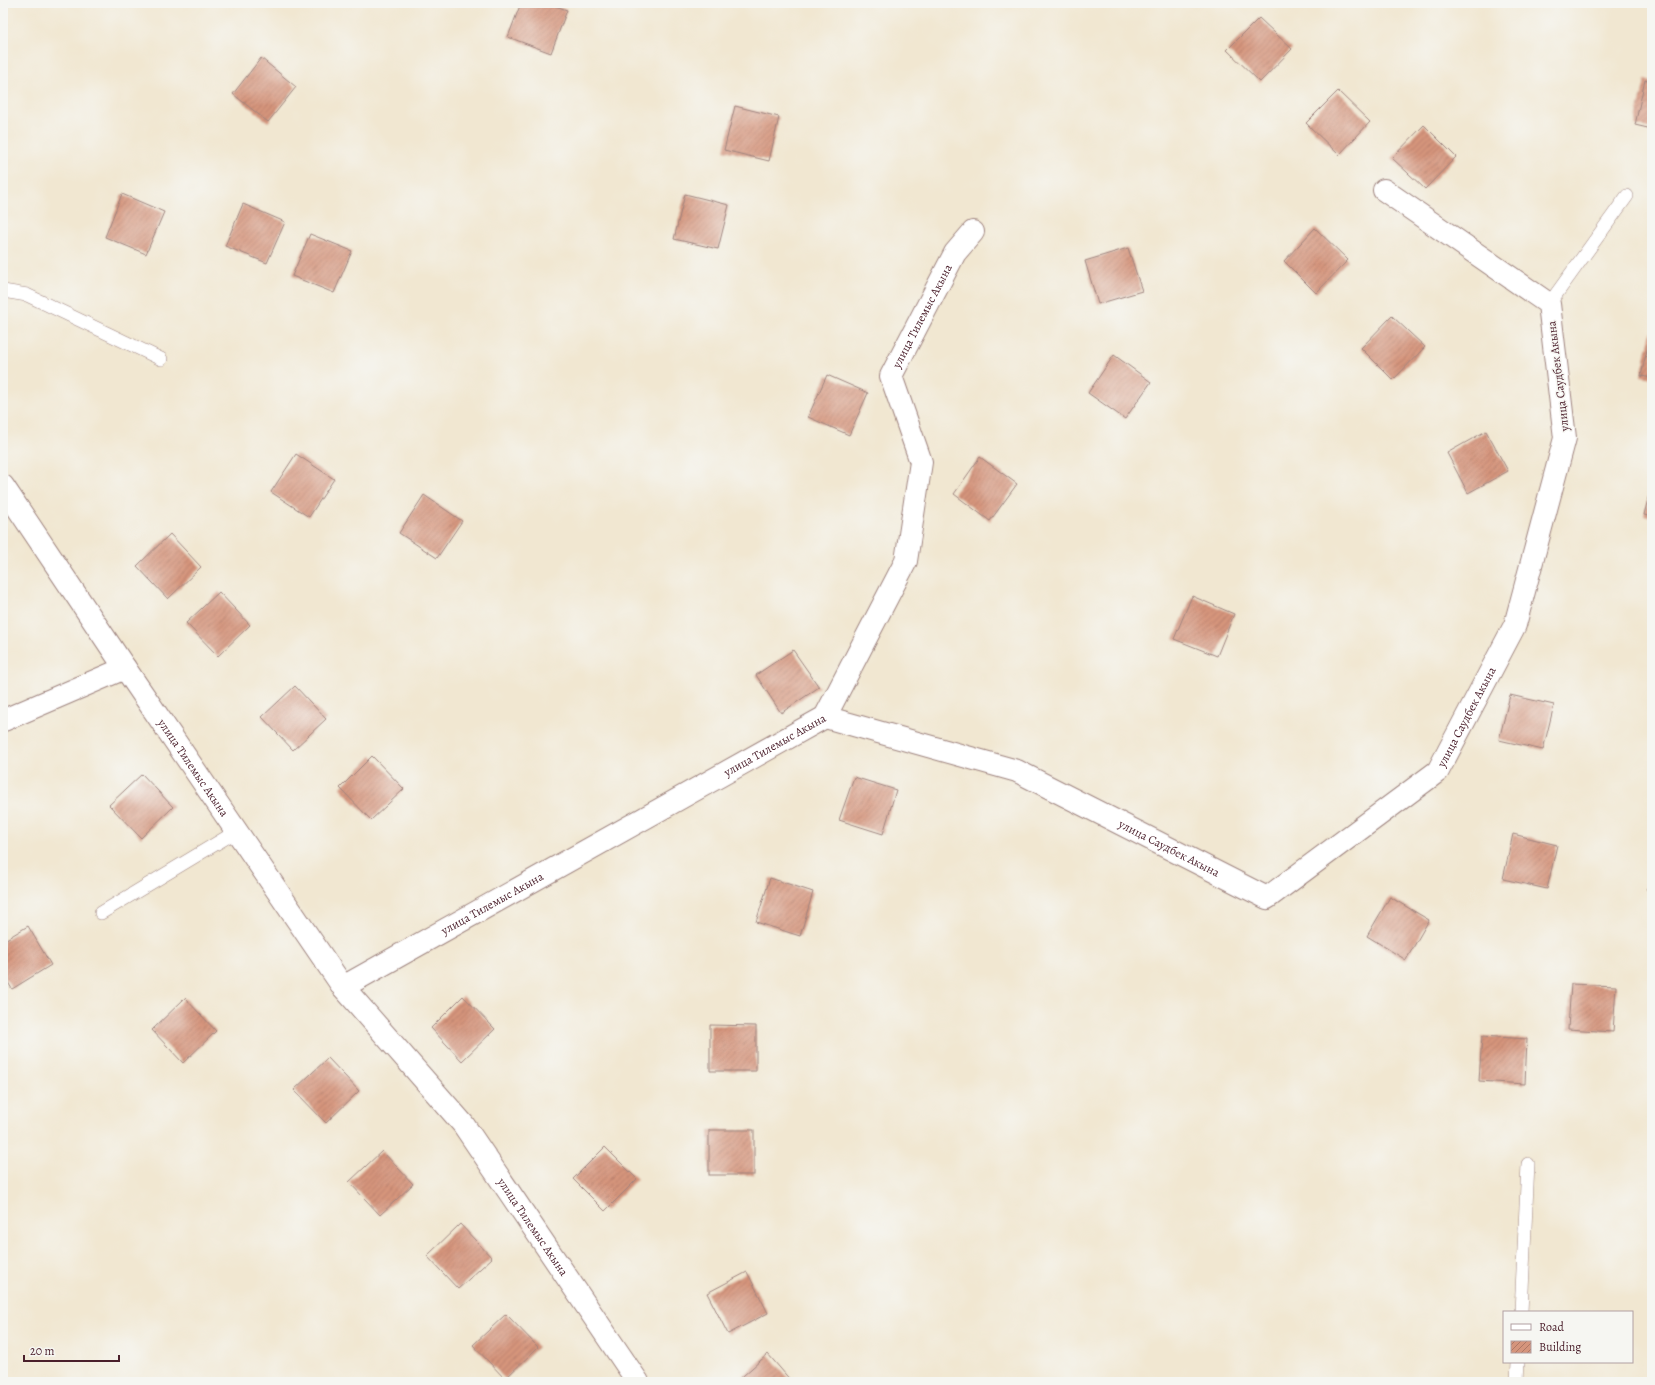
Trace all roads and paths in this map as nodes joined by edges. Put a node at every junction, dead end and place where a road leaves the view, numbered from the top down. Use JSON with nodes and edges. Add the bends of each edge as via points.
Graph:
{"nodes":[{"id":1,"x":1384,"y":190,"type":"dead end"},
{"id":2,"x":1627,"y":196,"type":"dead end"},
{"id":3,"x":973,"y":232,"type":"dead end"},
{"id":4,"x":3,"y":291,"type":"edge"},
{"id":5,"x":1549,"y":304,"type":"junction"},
{"id":6,"x":160,"y":359,"type":"dead end"},
{"id":7,"x":3,"y":486,"type":"edge"},
{"id":8,"x":125,"y":668,"type":"junction"},
{"id":9,"x":825,"y":718,"type":"junction"},
{"id":10,"x":3,"y":719,"type":"edge"},
{"id":11,"x":237,"y":831,"type":"junction"},
{"id":12,"x":101,"y":913,"type":"dead end"},
{"id":13,"x":343,"y":987,"type":"junction"},
{"id":14,"x":1528,"y":1164,"type":"dead end"},
{"id":15,"x":1521,"y":1311,"type":"edge"},
{"id":16,"x":1518,"y":1363,"type":"edge"},
{"id":17,"x":638,"y":1382,"type":"edge"},
{"id":18,"x":1517,"y":1382,"type":"edge"}],
"edges":[{"from":1,"to":5,"type":"street","name":"улица Саудбек Акына"},
{"from":2,"to":5,"type":"lane"},
{"from":3,"to":9,"type":"street","name":"улица Тилемыс Акына","via":[[955,253],[892,376],[921,462],[906,561]]},
{"from":4,"to":6,"type":"lane","via":[[27,295]]},
{"from":5,"to":9,"type":"street","name":"улица Саудбек Акына","via":[[1565,438],[1515,625],[1438,771],[1267,898],[1017,771]]},
{"from":7,"to":8,"type":"street","name":"улица Тилемыс Акына"},
{"from":8,"to":10,"type":"street"},
{"from":8,"to":11,"type":"street","name":"улица Тилемыс Акына"},
{"from":9,"to":13,"type":"street","name":"улица Тилемыс Акына"},
{"from":11,"to":12,"type":"lane"},
{"from":11,"to":13,"type":"street","name":"улица Тилемыс Акына"},
{"from":13,"to":17,"type":"street","name":"улица Тилемыс Акына","via":[[463,1124]]},
{"from":14,"to":15,"type":"lane"},
{"from":16,"to":18,"type":"lane"}]}
